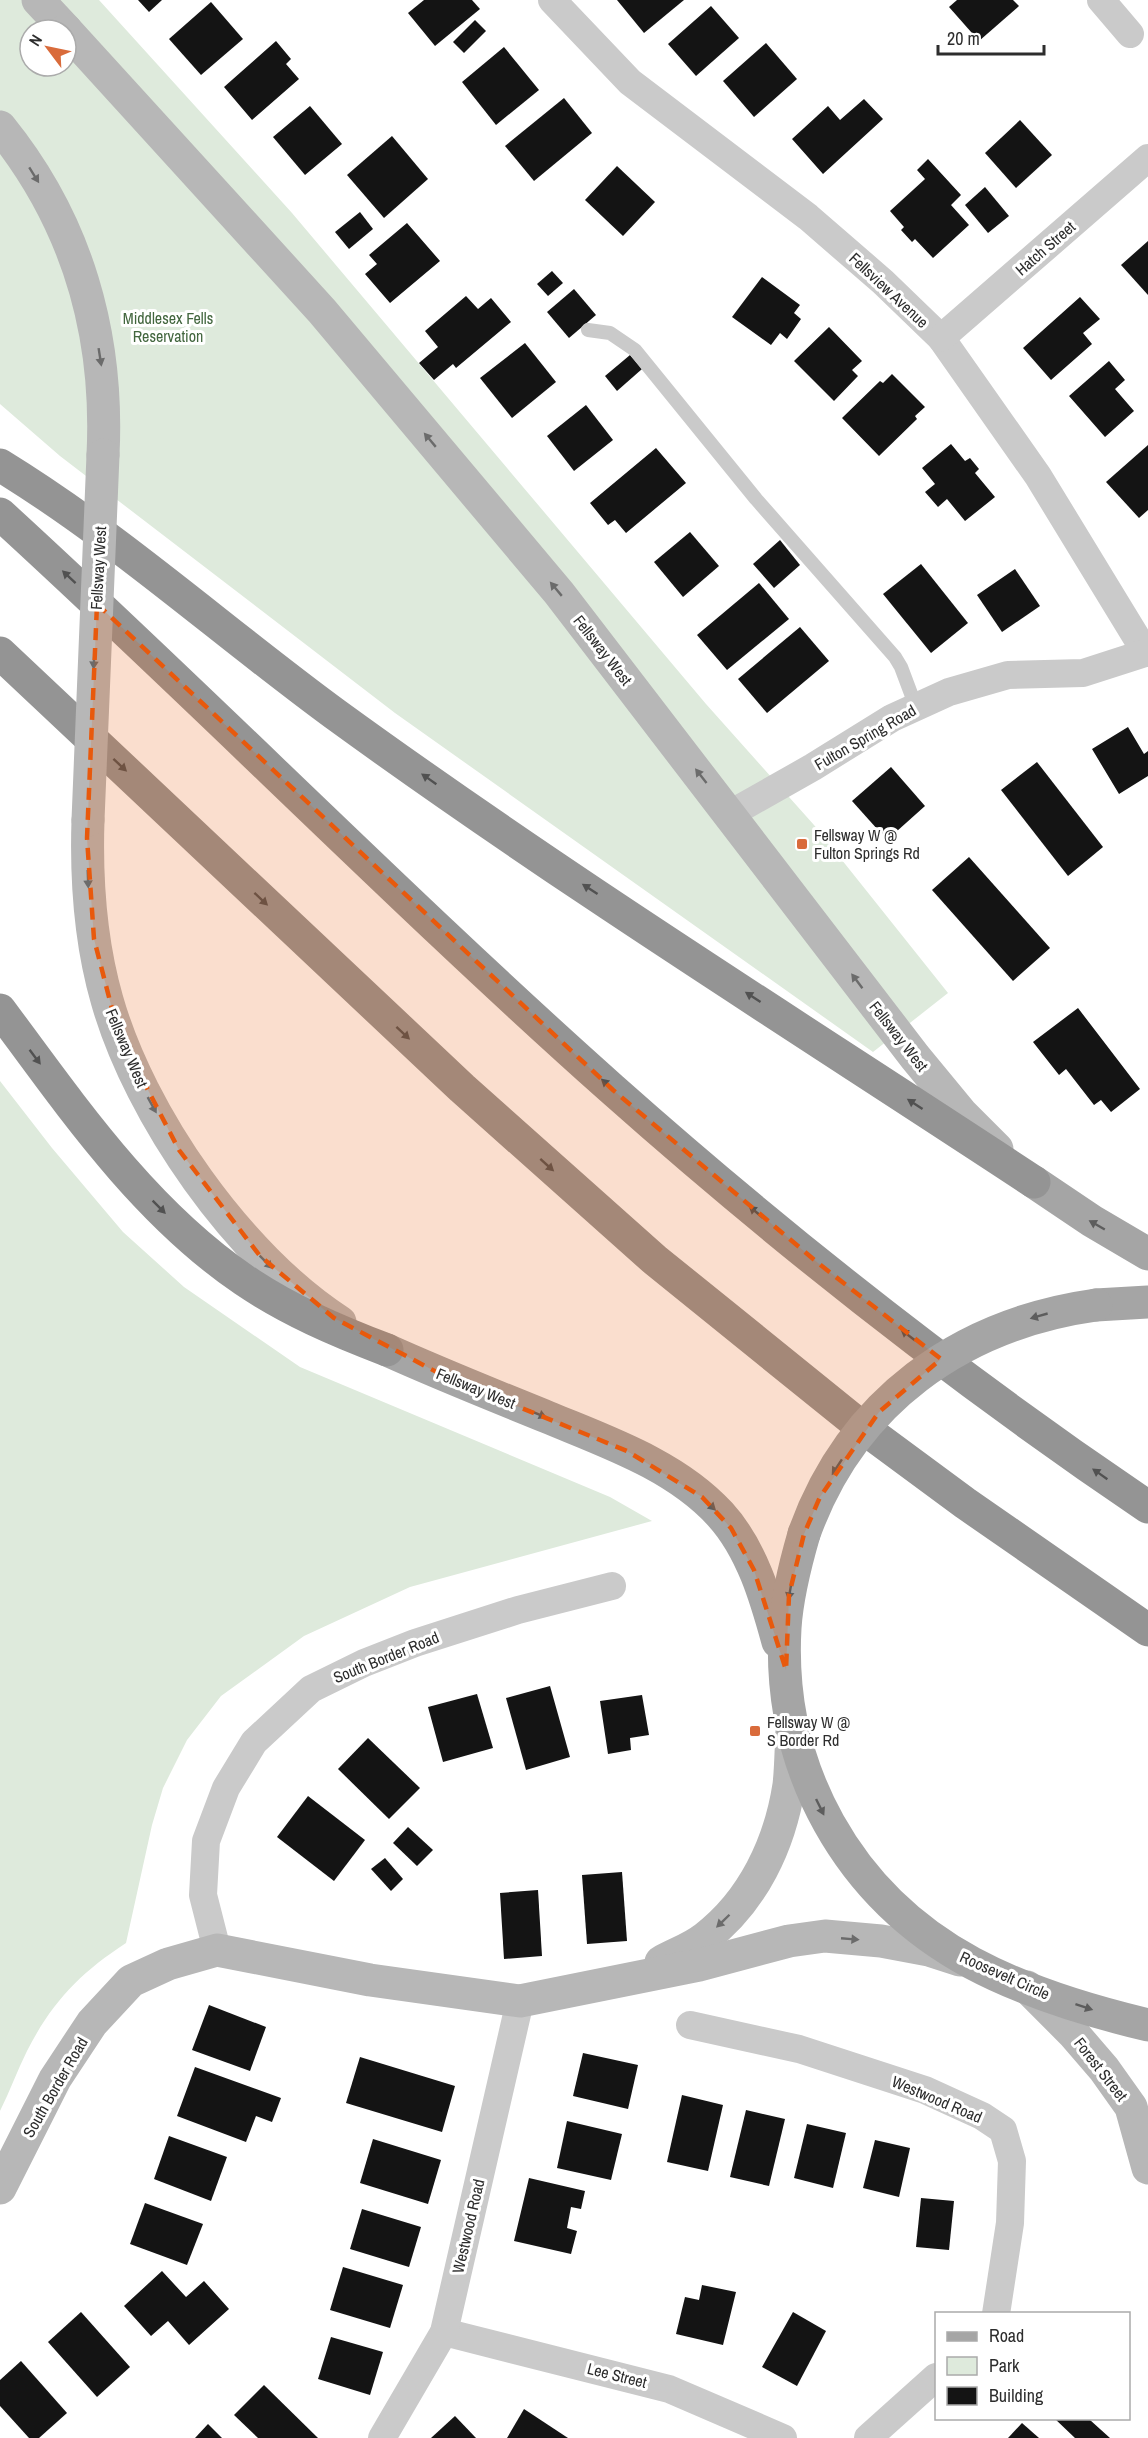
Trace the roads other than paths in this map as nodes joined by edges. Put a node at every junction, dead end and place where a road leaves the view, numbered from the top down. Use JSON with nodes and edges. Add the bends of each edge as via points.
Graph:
{"nodes":[{"id":1,"x":552,"y":0,"type":"edge"},
{"id":2,"x":1101,"y":0,"type":"edge"},
{"id":3,"x":56,"y":14,"type":"edge"},
{"id":4,"x":1130,"y":34,"type":"dead end"},
{"id":5,"x":0,"y":127,"type":"edge"},
{"id":6,"x":1148,"y":158,"type":"edge"},
{"id":7,"x":588,"y":330,"type":"dead end"},
{"id":8,"x":941,"y":338,"type":"junction"},
{"id":9,"x":0,"y":465,"type":"edge"},
{"id":10,"x":0,"y":514,"type":"edge"},
{"id":11,"x":1147,"y":652,"type":"edge"},
{"id":12,"x":0,"y":653,"type":"edge"},
{"id":13,"x":916,"y":707,"type":"junction"},
{"id":14,"x":730,"y":813,"type":"junction"},
{"id":15,"x":0,"y":1010,"type":"edge"},
{"id":16,"x":1035,"y":1182,"type":"junction"},
{"id":17,"x":1148,"y":1254,"type":"edge"},
{"id":18,"x":1148,"y":1302,"type":"edge"},
{"id":19,"x":387,"y":1350,"type":"junction"},
{"id":20,"x":1148,"y":1507,"type":"edge"},
{"id":21,"x":612,"y":1586,"type":"dead end"},
{"id":22,"x":1148,"y":1630,"type":"edge"},
{"id":23,"x":786,"y":1670,"type":"junction"},
{"id":24,"x":792,"y":1721,"type":"junction"},
{"id":25,"x":217,"y":1950,"type":"junction"},
{"id":26,"x":973,"y":1964,"type":"junction"},
{"id":27,"x":627,"y":1979,"type":"junction"},
{"id":28,"x":1027,"y":1987,"type":"junction"},
{"id":29,"x":520,"y":2001,"type":"junction"},
{"id":30,"x":690,"y":2025,"type":"dead end"},
{"id":31,"x":1148,"y":2025,"type":"edge"},
{"id":32,"x":1148,"y":2168,"type":"edge"},
{"id":33,"x":0,"y":2188,"type":"edge"},
{"id":34,"x":996,"y":2312,"type":"edge"},
{"id":35,"x":444,"y":2332,"type":"junction"},
{"id":36,"x":935,"y":2378,"type":"edge"},
{"id":37,"x":382,"y":2438,"type":"edge"},
{"id":38,"x":783,"y":2438,"type":"edge"},
{"id":39,"x":868,"y":2438,"type":"edge"}],
"edges":[{"from":1,"to":8,"type":"street","name":"Fellsview Avenue","via":[[630,82],[808,217]]},
{"from":2,"to":4,"type":"street"},
{"from":14,"to":3,"type":"main road","name":"Fellsway West","one_way":true,"via":[[559,593],[322,311]]},
{"from":5,"to":19,"type":"main road","name":"Fellsway West","one_way":true,"bridge":true,"via":[[57,214],[81,274],[102,367],[105,400],[87,820],[88,888],[100,970],[118,1032],[161,1121],[198,1178],[260,1256],[334,1318]]},
{"from":6,"to":8,"type":"street","name":"Hatch Street"},
{"from":7,"to":13,"type":"lane","via":[[610,333],[635,350],[756,499],[895,657]]},
{"from":8,"to":11,"type":"street","name":"Fellsview Avenue","via":[[1038,476]]},
{"from":16,"to":9,"type":"highway","one_way":true,"via":[[542,858],[335,713],[51,496]]},
{"from":20,"to":10,"type":"highway","one_way":true,"via":[[917,1342],[640,1113],[430,922]]},
{"from":11,"to":13,"type":"street","name":"Fulton Spring Road","via":[[1083,672],[1008,675],[949,692]]},
{"from":12,"to":22,"type":"highway","one_way":true,"via":[[462,1088],[655,1260],[858,1424]]},
{"from":13,"to":14,"type":"street","name":"Fulton Spring Road"},
{"from":16,"to":14,"type":"main road","name":"Fellsway West","one_way":true,"via":[[962,1114]]},
{"from":15,"to":19,"type":"highway","one_way":true,"via":[[123,1169],[222,1264],[272,1297]]},
{"from":17,"to":16,"type":"main road","name":"Fellsway West","one_way":true},
{"from":18,"to":23,"type":"main road","name":"Roosevelt Circle","one_way":true,"bridge":true,"via":[[1052,1312],[996,1330],[925,1371],[879,1412],[845,1454],[804,1534],[789,1595]]},
{"from":19,"to":23,"type":"main road","name":"Fellsway West","one_way":true,"via":[[627,1451],[654,1464],[702,1497],[731,1528],[754,1570]]},
{"from":21,"to":25,"type":"street","name":"South Border Road","via":[[415,1643],[311,1689],[254,1742],[226,1788],[206,1841],[203,1895]]},
{"from":23,"to":24,"type":"main road","name":"Roosevelt Circle"},
{"from":24,"to":26,"type":"main road","name":"Roosevelt Circle","one_way":true,"via":[[816,1801],[842,1847],[894,1907]]},
{"from":24,"to":27,"type":"main road","name":"South Border Road","one_way":true,"via":[[789,1784],[779,1832],[759,1876],[734,1912],[704,1939]]},
{"from":25,"to":29,"type":"main road","name":"South Border Road","via":[[370,1980]]},
{"from":25,"to":33,"type":"main road","name":"South Border Road","via":[[168,1964],[131,1981],[92,2023],[55,2079]]},
{"from":27,"to":26,"type":"main road","name":"South Border Road","one_way":true,"via":[[825,1936],[929,1950]]},
{"from":26,"to":28,"type":"main road","name":"Roosevelt Circle"},
{"from":27,"to":29,"type":"main road","name":"South Border Road"},
{"from":28,"to":31,"type":"main road","name":"Roosevelt Circle","one_way":true},
{"from":28,"to":32,"type":"main road","name":"Forest Street","via":[[1073,2033],[1131,2106]]},
{"from":29,"to":35,"type":"street","name":"Westwood Road"},
{"from":30,"to":34,"type":"street","name":"Westwood Road","via":[[799,2049],[925,2090],[1003,2130],[1012,2161],[1010,2223]]},
{"from":35,"to":37,"type":"street","name":"Westwood Road"},
{"from":35,"to":38,"type":"street","name":"Lee Street","via":[[669,2389]]},
{"from":36,"to":39,"type":"street"}]}
